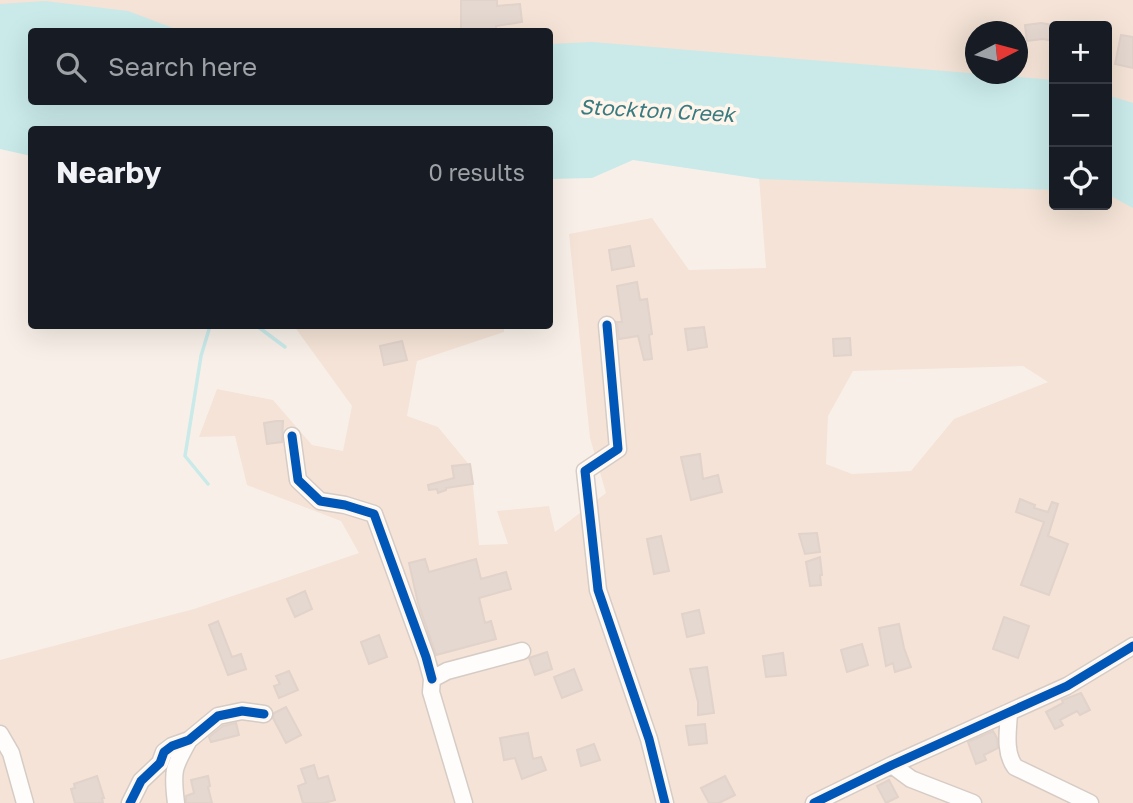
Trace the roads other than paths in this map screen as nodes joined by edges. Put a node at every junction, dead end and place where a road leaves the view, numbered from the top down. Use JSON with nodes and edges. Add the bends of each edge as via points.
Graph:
{"nodes":[{"id":1,"x":607,"y":325,"type":"dead end"},
{"id":2,"x":292,"y":436,"type":"dead end"},
{"id":3,"x":1133,"y":646,"type":"edge"},
{"id":4,"x":522,"y":651,"type":"dead end"},
{"id":5,"x":432,"y":679,"type":"junction"},
{"id":6,"x":1009,"y":713,"type":"junction"},
{"id":7,"x":264,"y":714,"type":"dead end"},
{"id":8,"x":0,"y":734,"type":"edge"},
{"id":9,"x":189,"y":740,"type":"junction"},
{"id":10,"x":892,"y":765,"type":"junction"},
{"id":11,"x":25,"y":803,"type":"edge"},
{"id":12,"x":130,"y":803,"type":"edge"},
{"id":13,"x":176,"y":803,"type":"edge"},
{"id":14,"x":464,"y":803,"type":"edge"},
{"id":15,"x":665,"y":803,"type":"edge"},
{"id":16,"x":814,"y":803,"type":"edge"},
{"id":17,"x":973,"y":803,"type":"edge"},
{"id":18,"x":1090,"y":803,"type":"edge"}],
"edges":[{"from":1,"to":15,"type":"street","via":[[618,449],[585,471],[598,590],[649,739]]},
{"from":2,"to":5,"type":"street","via":[[298,480],[320,501],[374,514]]},
{"from":3,"to":6,"type":"street","via":[[1067,686]]},
{"from":4,"to":5,"type":"street"},
{"from":5,"to":14,"type":"street","via":[[431,692]]},
{"from":6,"to":10,"type":"street"},
{"from":6,"to":18,"type":"street","via":[[1008,751],[1015,767]]},
{"from":7,"to":9,"type":"street","via":[[242,711],[218,716]]},
{"from":8,"to":11,"type":"street","via":[[11,753]]},
{"from":9,"to":12,"type":"street","via":[[164,751]]},
{"from":9,"to":13,"type":"street","via":[[174,766]]},
{"from":10,"to":16,"type":"street"},
{"from":10,"to":17,"type":"street","via":[[911,779]]}]}
